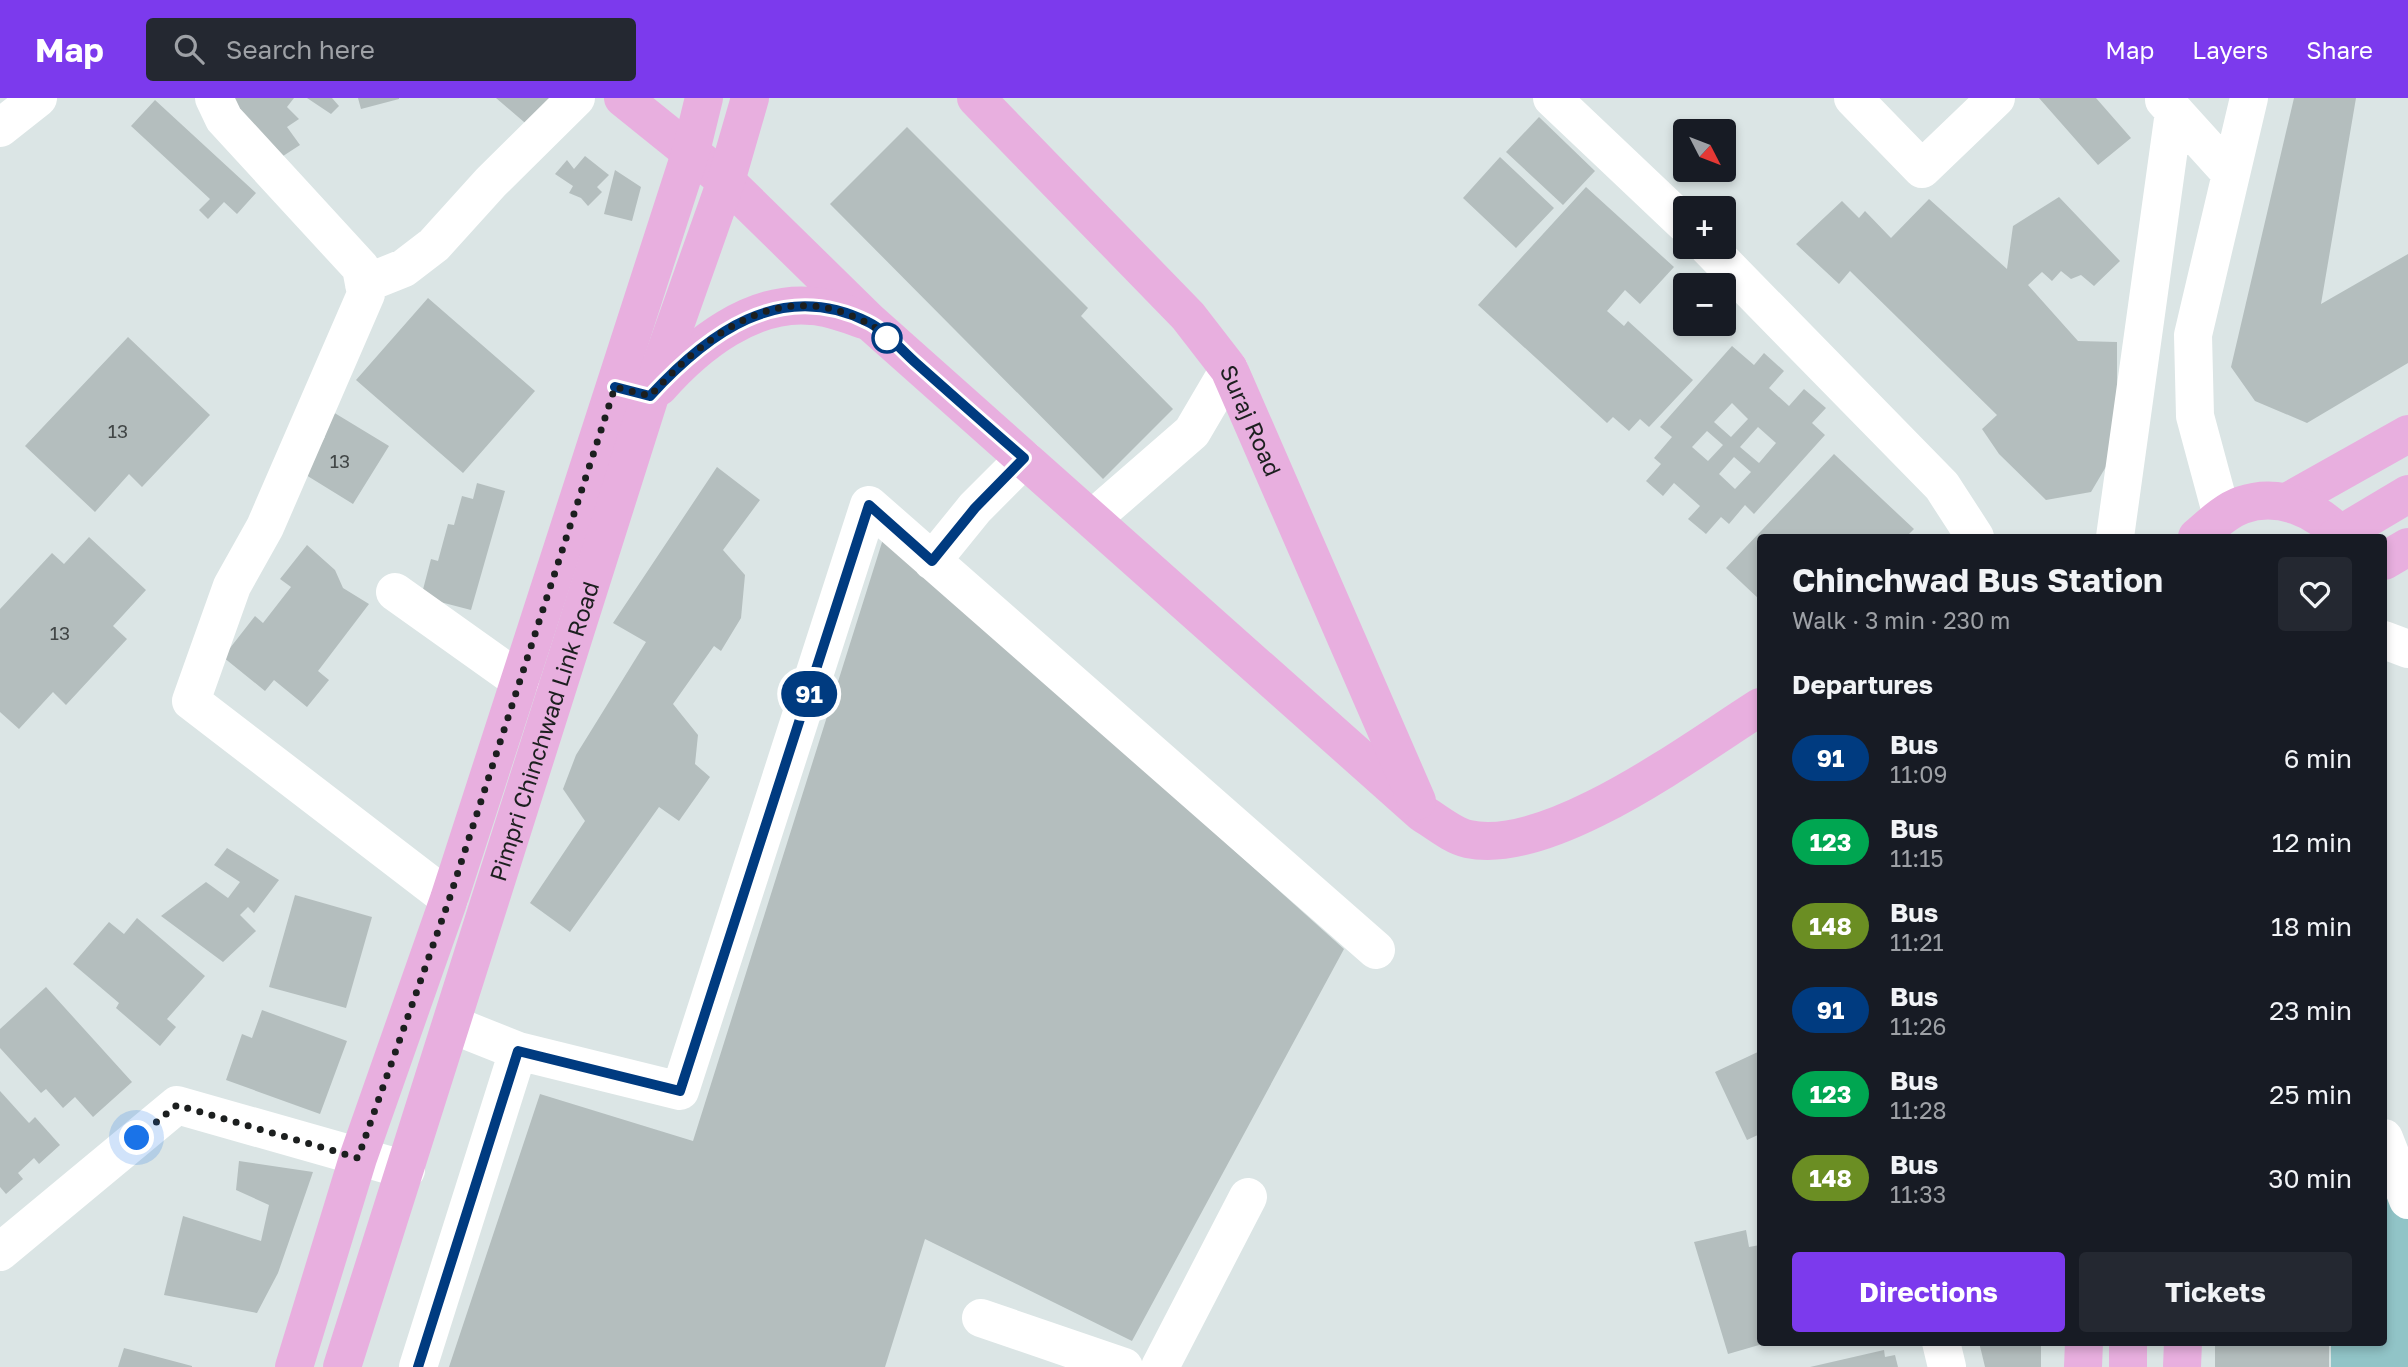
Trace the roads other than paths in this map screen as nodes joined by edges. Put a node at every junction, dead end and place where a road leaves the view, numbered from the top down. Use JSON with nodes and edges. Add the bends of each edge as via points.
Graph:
{"nodes":[{"id":1,"x":38,"y":98,"type":"edge"},
{"id":2,"x":214,"y":98,"type":"edge"},
{"id":3,"x":576,"y":98,"type":"edge"},
{"id":4,"x":623,"y":98,"type":"edge"},
{"id":5,"x":704,"y":98,"type":"edge"},
{"id":6,"x":750,"y":98,"type":"edge"},
{"id":7,"x":976,"y":98,"type":"edge"},
{"id":8,"x":1552,"y":98,"type":"edge"},
{"id":9,"x":1853,"y":98,"type":"edge"},
{"id":10,"x":1996,"y":98,"type":"edge"},
{"id":11,"x":2249,"y":98,"type":"edge"},
{"id":12,"x":2168,"y":105,"type":"edge"},
{"id":13,"x":0,"y":128,"type":"edge"},
{"id":14,"x":691,"y":150,"type":"junction"},
{"id":15,"x":2231,"y":174,"type":"junction"},
{"id":16,"x":726,"y":181,"type":"junction"},
{"id":17,"x":1673,"y":213,"type":"edge"},
{"id":18,"x":1719,"y":259,"type":"edge"},
{"id":19,"x":364,"y":284,"type":"junction"},
{"id":20,"x":870,"y":322,"type":"junction"},
{"id":21,"x":1228,"y":369,"type":"junction"},
{"id":22,"x":632,"y":392,"type":"junction"},
{"id":23,"x":2408,"y":434,"type":"edge"},
{"id":24,"x":1024,"y":458,"type":"junction"},
{"id":25,"x":2408,"y":494,"type":"edge"},
{"id":26,"x":2287,"y":502,"type":"junction"},
{"id":27,"x":1092,"y":519,"type":"junction"},
{"id":28,"x":2209,"y":527,"type":"edge"},
{"id":29,"x":1973,"y":534,"type":"edge"},
{"id":30,"x":2115,"y":534,"type":"edge"},
{"id":31,"x":2339,"y":534,"type":"edge"},
{"id":32,"x":2341,"y":534,"type":"edge"},
{"id":33,"x":2408,"y":547,"type":"edge"},
{"id":34,"x":2387,"y":559,"type":"edge"},
{"id":35,"x":932,"y":561,"type":"junction"},
{"id":36,"x":395,"y":592,"type":"dead end"},
{"id":37,"x":2387,"y":641,"type":"edge"},
{"id":38,"x":2408,"y":649,"type":"edge"},
{"id":39,"x":520,"y":681,"type":"junction"},
{"id":40,"x":1757,"y":708,"type":"edge"},
{"id":41,"x":1422,"y":813,"type":"junction"},
{"id":42,"x":449,"y":900,"type":"junction"},
{"id":43,"x":1376,"y":950,"type":"dead end"},
{"id":44,"x":453,"y":1025,"type":"junction"},
{"id":45,"x":518,"y":1051,"type":"junction"},
{"id":46,"x":2387,"y":1146,"type":"edge"},
{"id":47,"x":358,"y":1158,"type":"junction"},
{"id":48,"x":406,"y":1170,"type":"junction"},
{"id":49,"x":1248,"y":1197,"type":"dead end"},
{"id":50,"x":2408,"y":1200,"type":"edge"},
{"id":51,"x":0,"y":1252,"type":"edge"},
{"id":52,"x":981,"y":1318,"type":"dead end"},
{"id":53,"x":1942,"y":1346,"type":"edge"},
{"id":54,"x":2084,"y":1346,"type":"edge"},
{"id":55,"x":2128,"y":1346,"type":"edge"},
{"id":56,"x":2183,"y":1346,"type":"edge"},
{"id":57,"x":294,"y":1367,"type":"edge"},
{"id":58,"x":342,"y":1367,"type":"edge"},
{"id":59,"x":418,"y":1367,"type":"edge"},
{"id":60,"x":1124,"y":1367,"type":"edge"},
{"id":61,"x":1160,"y":1367,"type":"edge"},
{"id":62,"x":1947,"y":1367,"type":"edge"},
{"id":63,"x":2083,"y":1367,"type":"edge"},
{"id":64,"x":2128,"y":1367,"type":"edge"},
{"id":65,"x":2182,"y":1367,"type":"edge"}],
"edges":[{"from":1,"to":13,"type":"street"},
{"from":2,"to":19,"type":"street","via":[[224,120],[361,268]]},
{"from":3,"to":19,"type":"street","via":[[434,245],[404,268]]},
{"from":4,"to":14,"type":"main road"},
{"from":5,"to":14,"type":"main road","name":"Pimpri Chinchwad Link Road"},
{"from":6,"to":16,"type":"main road","name":"Pimpri Chinchwad Link Road"},
{"from":7,"to":21,"type":"main road","name":"Suraj Road","via":[[1188,316]]},
{"from":8,"to":17,"type":"street"},
{"from":9,"to":10,"type":"street","via":[[1922,169]]},
{"from":11,"to":15,"type":"street"},
{"from":12,"to":15,"type":"street"},
{"from":12,"to":30,"type":"street"},
{"from":14,"to":16,"type":"main road"},
{"from":14,"to":22,"type":"main road","name":"Pimpri Chinchwad Link Road"},
{"from":15,"to":28,"type":"street","via":[[2193,335],[2195,416]]},
{"from":16,"to":20,"type":"main road"},
{"from":16,"to":22,"type":"main road","name":"Pimpri Chinchwad Link Road"},
{"from":18,"to":29,"type":"street","via":[[1942,486]]},
{"from":19,"to":42,"type":"street","via":[[366,294],[270,514],[232,586],[191,701]]},
{"from":20,"to":22,"type":"main road","via":[[810,305],[759,314],[705,342]]},
{"from":20,"to":24,"type":"main road"},
{"from":21,"to":27,"type":"street","via":[[1192,432]]},
{"from":21,"to":41,"type":"main road","name":"Suraj Road"},
{"from":22,"to":39,"type":"main road","name":"Pimpri Chinchwad Link Road"},
{"from":22,"to":44,"type":"main road","name":"Pimpri Chinchwad Link Road"},
{"from":23,"to":26,"type":"main road"},
{"from":24,"to":27,"type":"main road"},
{"from":24,"to":35,"type":"street"},
{"from":25,"to":32,"type":"main road"},
{"from":26,"to":28,"type":"main road","via":[[2242,505]]},
{"from":26,"to":31,"type":"main road","via":[[2328,522]]},
{"from":27,"to":41,"type":"main road"},
{"from":33,"to":34,"type":"main road"},
{"from":35,"to":43,"type":"street"},
{"from":35,"to":45,"type":"street","via":[[869,505],[680,1091]]},
{"from":36,"to":39,"type":"street"},
{"from":37,"to":38,"type":"street"},
{"from":39,"to":42,"type":"main road","name":"Pimpri Chinchwad Link Road"},
{"from":40,"to":41,"type":"main road","via":[[1634,786],[1552,829],[1505,841],[1466,839]]},
{"from":42,"to":47,"type":"main road","name":"Pimpri Chinchwad Link Road"},
{"from":44,"to":45,"type":"street"},
{"from":44,"to":48,"type":"main road","name":"Pimpri Chinchwad Link Road"},
{"from":45,"to":59,"type":"street"},
{"from":46,"to":50,"type":"street"},
{"from":47,"to":48,"type":"street"},
{"from":47,"to":51,"type":"street","via":[[177,1105]]},
{"from":47,"to":57,"type":"main road","name":"Pimpri Chinchwad Link Road"},
{"from":48,"to":58,"type":"main road","name":"Pimpri Chinchwad Link Road"},
{"from":49,"to":61,"type":"street"},
{"from":52,"to":60,"type":"street"},
{"from":53,"to":62,"type":"street"},
{"from":54,"to":63,"type":"main road"},
{"from":55,"to":64,"type":"main road"},
{"from":56,"to":65,"type":"main road"}]}
